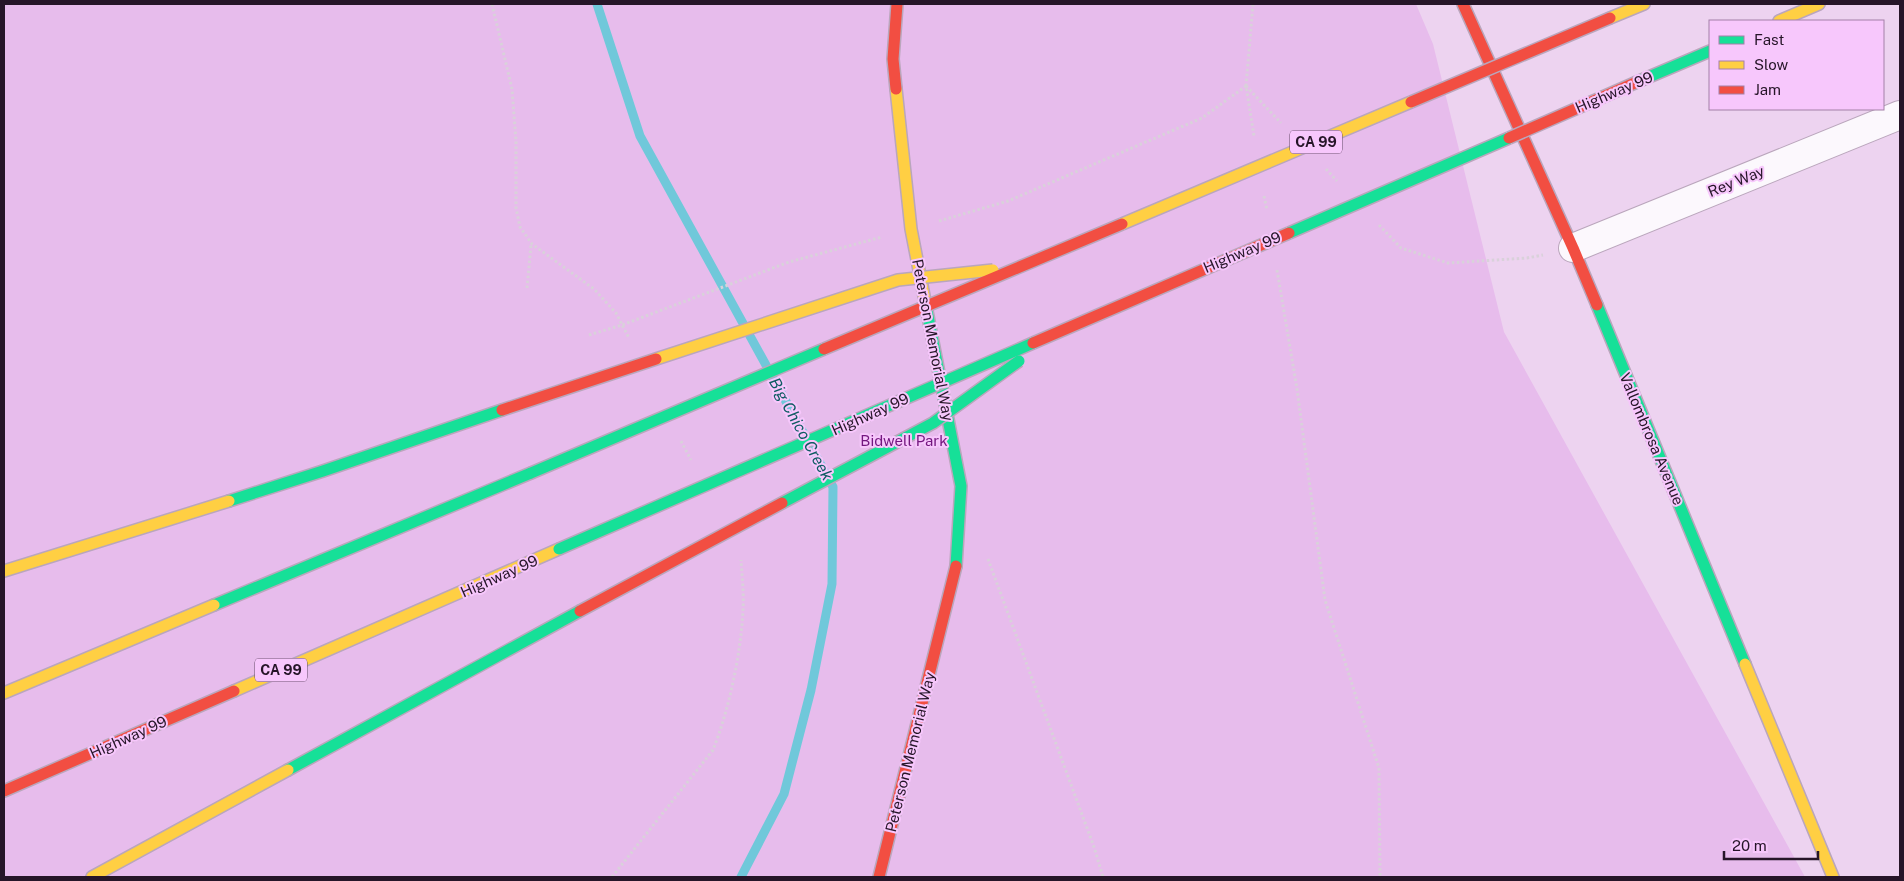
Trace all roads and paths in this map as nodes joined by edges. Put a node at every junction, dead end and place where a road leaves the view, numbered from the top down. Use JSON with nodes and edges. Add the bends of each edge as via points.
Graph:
{"nodes":[{"id":1,"x":492,"y":4,"type":"edge"},
{"id":2,"x":897,"y":4,"type":"edge"},
{"id":3,"x":1252,"y":4,"type":"edge"},
{"id":4,"x":1464,"y":4,"type":"edge"},
{"id":5,"x":1644,"y":4,"type":"edge"},
{"id":6,"x":1820,"y":4,"type":"edge"},
{"id":7,"x":1781,"y":20,"type":"edge"},
{"id":8,"x":1709,"y":51,"type":"edge"},
{"id":9,"x":1246,"y":86,"type":"junction"},
{"id":10,"x":1900,"y":115,"type":"edge"},
{"id":11,"x":1256,"y":145,"type":"dead end"},
{"id":12,"x":1264,"y":194,"type":"dead end"},
{"id":13,"x":1267,"y":213,"type":"dead end"},
{"id":14,"x":911,"y":229,"type":"junction"},
{"id":15,"x":1572,"y":248,"type":"junction"},
{"id":16,"x":1276,"y":262,"type":"dead end"},
{"id":17,"x":1021,"y":267,"type":"junction"},
{"id":18,"x":527,"y":288,"type":"dead end"},
{"id":19,"x":1066,"y":328,"type":"junction"},
{"id":20,"x":589,"y":335,"type":"dead end"},
{"id":21,"x":985,"y":550,"type":"dead end"},
{"id":22,"x":4,"y":572,"type":"edge"},
{"id":23,"x":4,"y":693,"type":"edge"},
{"id":24,"x":4,"y":791,"type":"edge"},
{"id":25,"x":92,"y":877,"type":"edge"},
{"id":26,"x":880,"y":877,"type":"edge"},
{"id":27,"x":1103,"y":877,"type":"edge"},
{"id":28,"x":1380,"y":877,"type":"edge"},
{"id":29,"x":1833,"y":877,"type":"edge"}],
"edges":[{"from":1,"to":18,"type":"path","via":[[512,89],[516,208],[520,227],[532,244]]},
{"from":2,"to":14,"type":"main road","name":"Peterson Memorial Way","via":[[893,59]]},
{"from":3,"to":9,"type":"path"},
{"from":4,"to":15,"type":"main road","name":"Vallombrosa Avenue"},
{"from":5,"to":17,"type":"main road","number":"CA 99","bridge":true},
{"from":6,"to":7,"type":"main road"},
{"from":8,"to":19,"type":"main road","name":"Highway 99","number":"CA 99","bridge":true},
{"from":9,"to":11,"type":"path"},
{"from":9,"to":14,"type":"path","via":[[1202,118],[1016,197]]},
{"from":10,"to":15,"type":"street","name":"Rey Way"},
{"from":12,"to":13,"type":"path"},
{"from":14,"to":20,"type":"path","via":[[789,262]]},
{"from":14,"to":26,"type":"main road","name":"Peterson Memorial Way","via":[[961,486],[956,567]]},
{"from":15,"to":29,"type":"main road","name":"Vallombrosa Avenue"},
{"from":16,"to":28,"type":"path","via":[[1297,389],[1325,600],[1379,768]]},
{"from":17,"to":22,"type":"main road","bridge":true,"via":[[898,280],[323,471]]},
{"from":17,"to":23,"type":"main road","number":"CA 99","bridge":true},
{"from":19,"to":24,"type":"main road","name":"Highway 99","number":"CA 99","bridge":true},
{"from":19,"to":25,"type":"main road","bridge":true,"via":[[933,423]]},
{"from":21,"to":27,"type":"path"}]}
